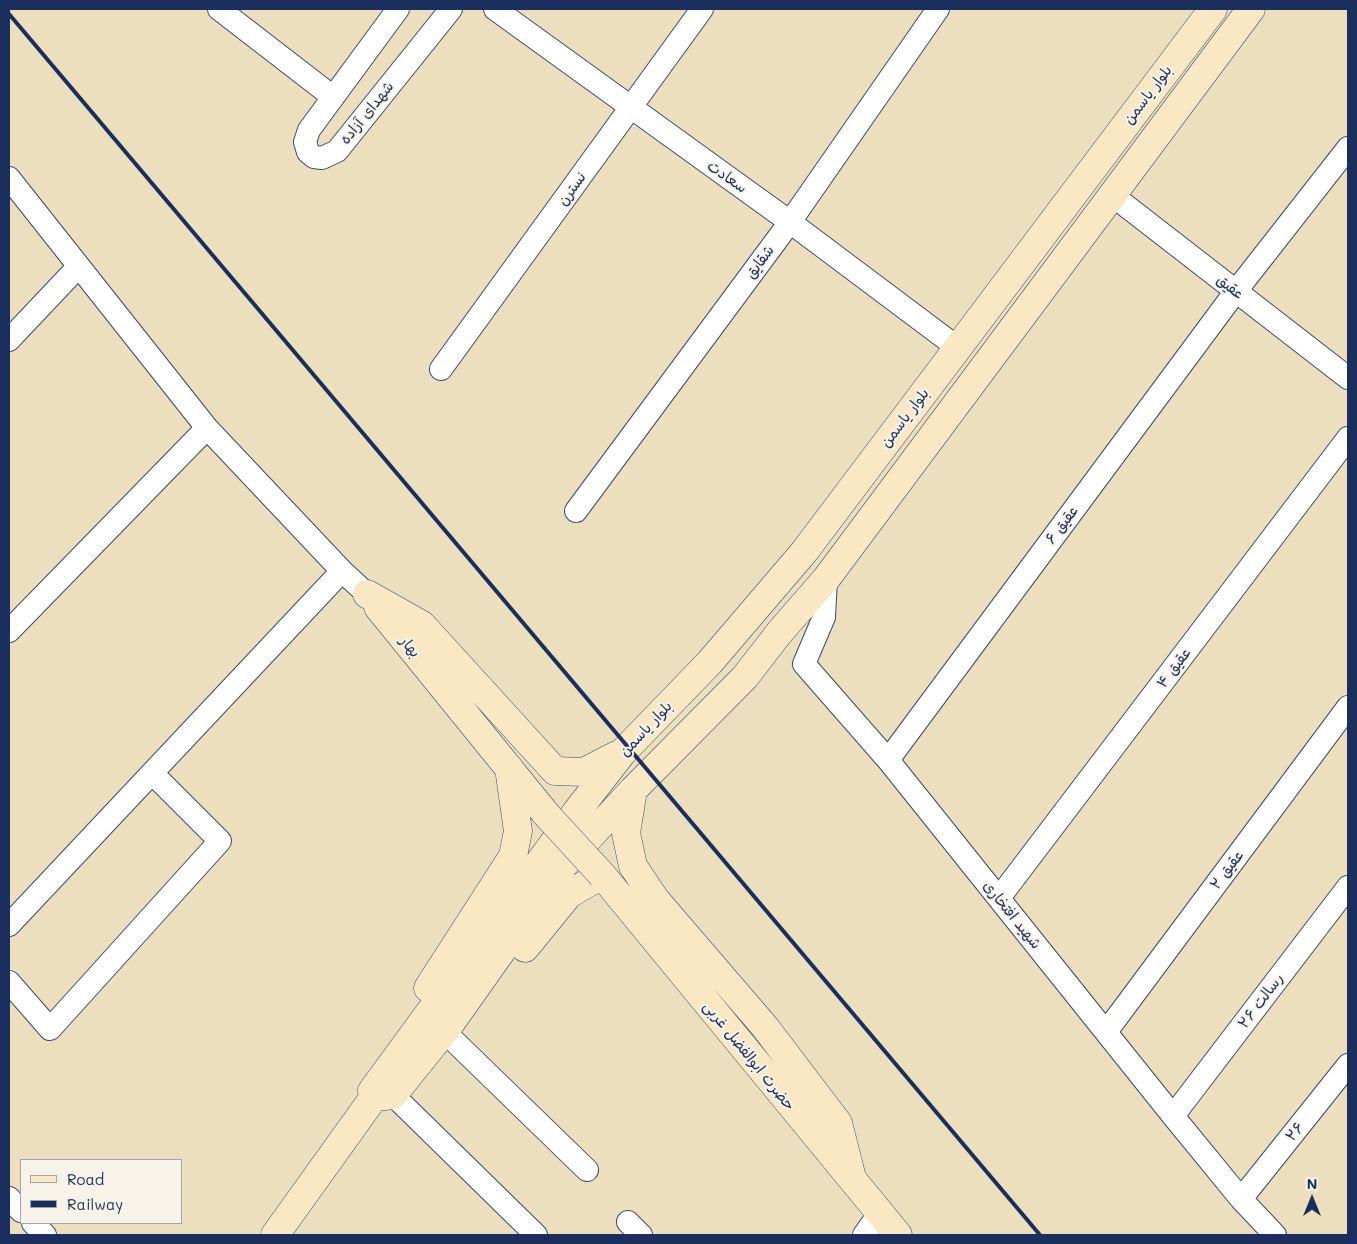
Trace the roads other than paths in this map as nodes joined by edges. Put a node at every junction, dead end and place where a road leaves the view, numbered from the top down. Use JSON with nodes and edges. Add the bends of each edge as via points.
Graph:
{"nodes":[{"id":1,"x":219,"y":9,"type":"edge"},
{"id":2,"x":398,"y":9,"type":"edge"},
{"id":3,"x":451,"y":9,"type":"edge"},
{"id":4,"x":495,"y":9,"type":"edge"},
{"id":5,"x":702,"y":9,"type":"edge"},
{"id":6,"x":938,"y":9,"type":"edge"},
{"id":7,"x":1213,"y":9,"type":"edge"},
{"id":8,"x":1237,"y":13,"type":"edge"},
{"id":9,"x":333,"y":97,"type":"junction"},
{"id":10,"x":630,"y":108,"type":"junction"},
{"id":11,"x":1348,"y":148,"type":"edge"},
{"id":12,"x":9,"y":178,"type":"edge"},
{"id":13,"x":1112,"y":195,"type":"junction"},
{"id":14,"x":790,"y":222,"type":"junction"},
{"id":15,"x":78,"y":267,"type":"junction"},
{"id":16,"x":1236,"y":291,"type":"junction"},
{"id":17,"x":9,"y":340,"type":"edge"},
{"id":18,"x":958,"y":348,"type":"junction"},
{"id":19,"x":441,"y":369,"type":"dead end"},
{"id":20,"x":1348,"y":378,"type":"edge"},
{"id":21,"x":207,"y":428,"type":"junction"},
{"id":22,"x":1348,"y":438,"type":"edge"},
{"id":23,"x":576,"y":511,"type":"dead end"},
{"id":24,"x":342,"y":571,"type":"junction"},
{"id":25,"x":826,"y":579,"type":"junction"},
{"id":26,"x":367,"y":594,"type":"junction"},
{"id":27,"x":9,"y":631,"type":"edge"},
{"id":28,"x":1348,"y":708,"type":"edge"},
{"id":29,"x":622,"y":753,"type":"junction"},
{"id":30,"x":888,"y":760,"type":"junction"},
{"id":31,"x":509,"y":768,"type":"junction"},
{"id":32,"x":152,"y":773,"type":"junction"},
{"id":33,"x":634,"y":790,"type":"junction"},
{"id":34,"x":602,"y":875,"type":"junction"},
{"id":35,"x":1348,"y":887,"type":"edge"},
{"id":36,"x":999,"y":898,"type":"junction"},
{"id":37,"x":9,"y":925,"type":"edge"},
{"id":38,"x":9,"y":982,"type":"edge"},
{"id":39,"x":1106,"y":1032,"type":"junction"},
{"id":40,"x":451,"y":1038,"type":"junction"},
{"id":41,"x":1348,"y":1065,"type":"edge"},
{"id":42,"x":380,"y":1094,"type":"junction"},
{"id":43,"x":1173,"y":1116,"type":"junction"},
{"id":44,"x":587,"y":1170,"type":"dead end"},
{"id":45,"x":854,"y":1184,"type":"junction"},
{"id":46,"x":9,"y":1198,"type":"edge"},
{"id":47,"x":1241,"y":1200,"type":"junction"},
{"id":48,"x":20,"y":1210,"type":"edge"},
{"id":49,"x":34,"y":1224,"type":"edge"},
{"id":50,"x":872,"y":1225,"type":"edge"},
{"id":51,"x":45,"y":1235,"type":"edge"},
{"id":52,"x":275,"y":1235,"type":"edge"},
{"id":53,"x":536,"y":1235,"type":"edge"},
{"id":54,"x":898,"y":1235,"type":"edge"},
{"id":55,"x":1275,"y":1235,"type":"edge"}],
"edges":[{"from":1,"to":9,"type":"street"},
{"from":2,"to":9,"type":"street","name":"شهدای آزاده"},
{"from":3,"to":9,"type":"street","name":"شهدای آزاده","via":[[337,151],[322,158],[314,157],[308,152],[305,142],[309,130]]},
{"from":4,"to":10,"type":"street","name":"سعادت"},
{"from":5,"to":10,"type":"street","name":"نسترن"},
{"from":6,"to":14,"type":"street","name":"شقایق"},
{"from":7,"to":18,"type":"street","name":"بلوار یاسمن"},
{"from":8,"to":13,"type":"street","name":"بلوار یاسمن"},
{"from":10,"to":14,"type":"street","name":"سعادت"},
{"from":10,"to":19,"type":"street","name":"نسترن"},
{"from":11,"to":16,"type":"street","name":"عقیق ۶"},
{"from":12,"to":15,"type":"street","name":"بهار"},
{"from":13,"to":16,"type":"street","name":"عقیق"},
{"from":13,"to":25,"type":"street","name":"بلوار یاسمن"},
{"from":14,"to":18,"type":"street","name":"سعادت"},
{"from":14,"to":23,"type":"street","name":"شقایق"},
{"from":15,"to":17,"type":"street"},
{"from":15,"to":21,"type":"street","name":"بهار"},
{"from":16,"to":20,"type":"street","name":"عقیق"},
{"from":16,"to":30,"type":"street","name":"عقیق ۶"},
{"from":18,"to":29,"type":"street","name":"بلوار یاسمن","via":[[804,552],[710,662]]},
{"from":21,"to":24,"type":"street","name":"بهار"},
{"from":21,"to":27,"type":"street"},
{"from":22,"to":36,"type":"street","name":"عقیق ۴"},
{"from":24,"to":26,"type":"street","name":"بهار"},
{"from":24,"to":32,"type":"street"},
{"from":25,"to":30,"type":"street","name":"شهید افتخاری","via":[[824,617],[804,664]]},
{"from":25,"to":33,"type":"street","name":"بلوار یاسمن","via":[[745,677]]},
{"from":26,"to":29,"type":"street","via":[[422,625],[555,770],[584,772]]},
{"from":26,"to":31,"type":"street","name":"بهار"},
{"from":28,"to":39,"type":"street","name":"عقیق ۲"},
{"from":29,"to":42,"type":"street","name":"بلوار یاسمن","via":[[577,811]]},
{"from":30,"to":36,"type":"street","name":"شهید افتخاری"},
{"from":31,"to":34,"type":"street","name":"بهار","bridge":true},
{"from":31,"to":42,"type":"street","via":[[518,831],[513,856],[393,1038]]},
{"from":32,"to":37,"type":"street"},
{"from":32,"to":38,"type":"street","via":[[220,841],[50,1029]]},
{"from":33,"to":42,"type":"street","name":"بلوار یاسمن","via":[[560,870],[450,1024]]},
{"from":33,"to":45,"type":"street","via":[[626,833],[634,866],[655,899],[765,1027],[838,1123]]},
{"from":34,"to":40,"type":"street","via":[[569,894]]},
{"from":34,"to":45,"type":"street","name":"حضرت ابوالفضل غربی"},
{"from":35,"to":43,"type":"street","name":"رسالت ۲۶"},
{"from":36,"to":39,"type":"street","name":"شهید افتخاری"},
{"from":39,"to":43,"type":"street","name":"شهید افتخاری"},
{"from":40,"to":42,"type":"street"},
{"from":40,"to":44,"type":"street"},
{"from":41,"to":47,"type":"street","name":"۲۶"},
{"from":42,"to":52,"type":"street"},
{"from":42,"to":53,"type":"street"},
{"from":43,"to":47,"type":"street","name":"شهید افتخاری"},
{"from":45,"to":50,"type":"street","name":"حضرت ابوالفضل غربی"},
{"from":46,"to":48,"type":"street"},
{"from":47,"to":55,"type":"street","name":"شهید افتخاری"},
{"from":49,"to":51,"type":"street"},
{"from":50,"to":54,"type":"street","name":"حضرت ابوالفضل غربی"}]}
